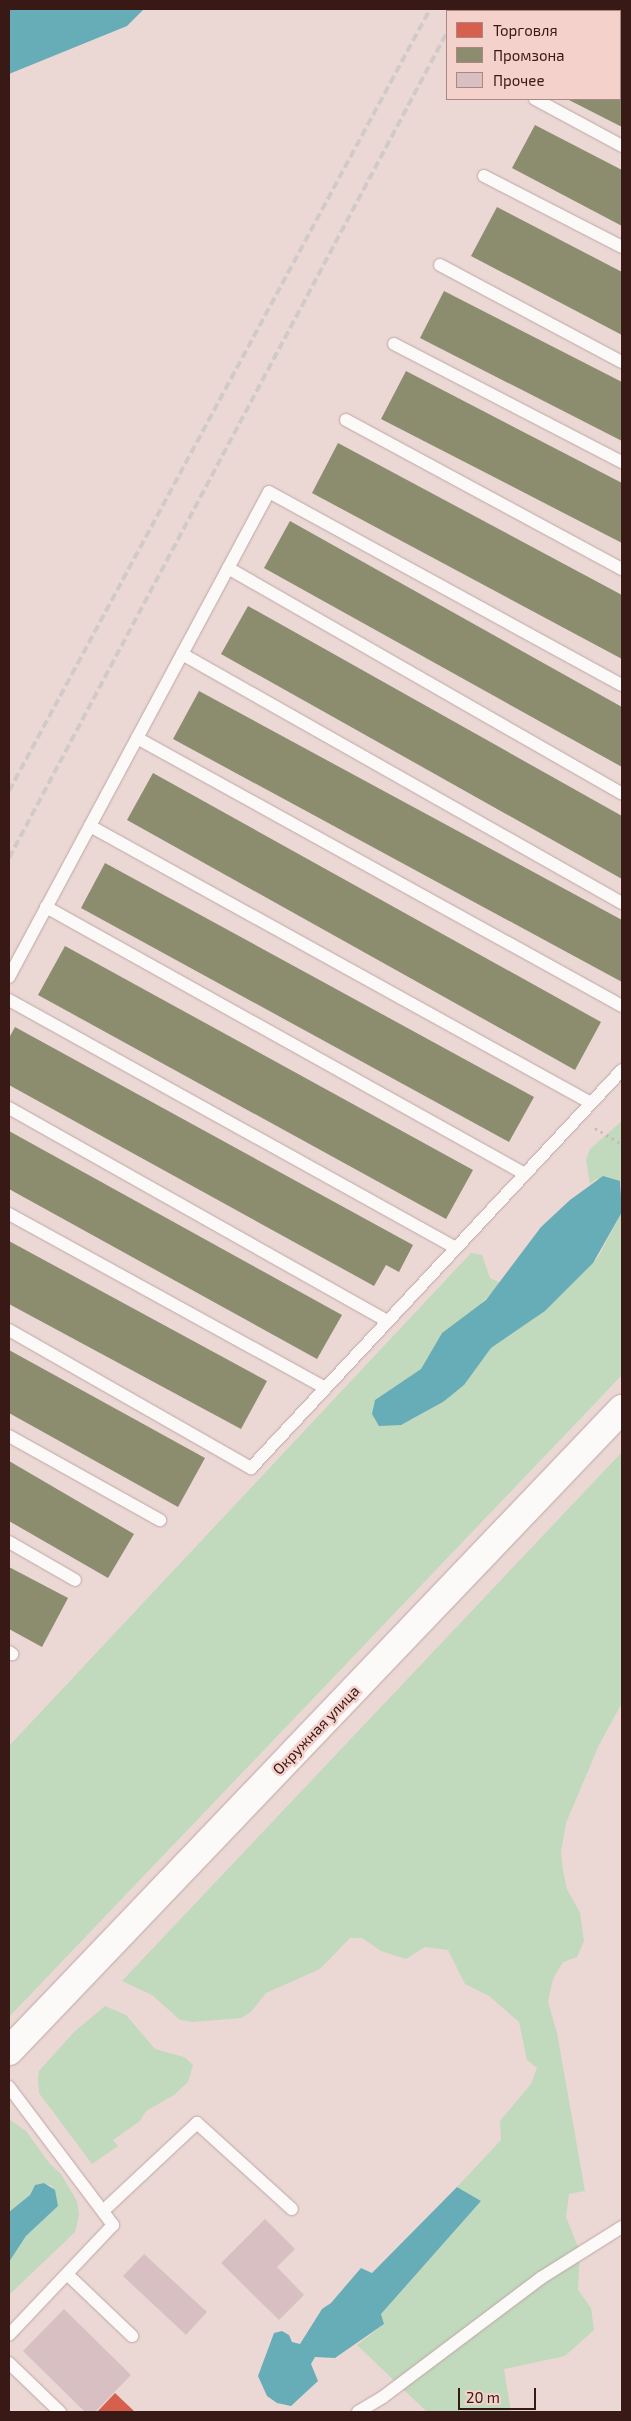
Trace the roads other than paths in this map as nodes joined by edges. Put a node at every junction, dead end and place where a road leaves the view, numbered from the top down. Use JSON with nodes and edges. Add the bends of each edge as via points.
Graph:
{"nodes":[{"id":1,"x":537,"y":100,"type":"edge"},
{"id":2,"x":622,"y":146,"type":"edge"},
{"id":3,"x":484,"y":176,"type":"dead end"},
{"id":4,"x":622,"y":247,"type":"edge"},
{"id":5,"x":440,"y":265,"type":"dead end"},
{"id":6,"x":394,"y":344,"type":"dead end"},
{"id":7,"x":622,"y":362,"type":"edge"},
{"id":8,"x":346,"y":420,"type":"dead end"},
{"id":9,"x":622,"y":462,"type":"edge"},
{"id":10,"x":228,"y":568,"type":"junction"},
{"id":11,"x":622,"y":569,"type":"edge"},
{"id":12,"x":182,"y":654,"type":"junction"},
{"id":13,"x":622,"y":685,"type":"edge"},
{"id":14,"x":137,"y":738,"type":"junction"},
{"id":15,"x":622,"y":794,"type":"edge"},
{"id":16,"x":90,"y":826,"type":"junction"},
{"id":17,"x":622,"y":903,"type":"edge"},
{"id":18,"x":46,"y":907,"type":"junction"},
{"id":19,"x":9,"y":977,"type":"edge"},
{"id":20,"x":9,"y":1000,"type":"edge"},
{"id":21,"x":622,"y":1006,"type":"edge"},
{"id":22,"x":622,"y":1070,"type":"edge"},
{"id":23,"x":591,"y":1103,"type":"junction"},
{"id":24,"x":9,"y":1108,"type":"edge"},
{"id":25,"x":525,"y":1174,"type":"junction"},
{"id":26,"x":9,"y":1214,"type":"edge"},
{"id":27,"x":456,"y":1248,"type":"junction"},
{"id":28,"x":388,"y":1321,"type":"junction"},
{"id":29,"x":9,"y":1330,"type":"edge"},
{"id":30,"x":325,"y":1388,"type":"junction"},
{"id":31,"x":622,"y":1410,"type":"edge"},
{"id":32,"x":9,"y":1436,"type":"edge"},
{"id":33,"x":160,"y":1520,"type":"dead end"},
{"id":34,"x":9,"y":1542,"type":"edge"},
{"id":35,"x":75,"y":1580,"type":"dead end"},
{"id":36,"x":9,"y":2051,"type":"edge"},
{"id":37,"x":9,"y":2087,"type":"edge"},
{"id":38,"x":292,"y":2209,"type":"dead end"},
{"id":39,"x":103,"y":2211,"type":"junction"},
{"id":40,"x":622,"y":2227,"type":"edge"},
{"id":41,"x":67,"y":2274,"type":"junction"},
{"id":42,"x":9,"y":2335,"type":"edge"},
{"id":43,"x":132,"y":2336,"type":"dead end"},
{"id":44,"x":9,"y":2363,"type":"edge"},
{"id":45,"x":60,"y":2412,"type":"edge"},
{"id":46,"x":358,"y":2412,"type":"edge"}],
"edges":[{"from":1,"to":2,"type":"lane"},
{"from":3,"to":4,"type":"lane"},
{"from":5,"to":7,"type":"lane"},
{"from":6,"to":9,"type":"lane"},
{"from":8,"to":11,"type":"lane"},
{"from":10,"to":12,"type":"lane"},
{"from":10,"to":13,"type":"lane","via":[[268,492]]},
{"from":10,"to":15,"type":"lane"},
{"from":12,"to":14,"type":"lane"},
{"from":12,"to":17,"type":"lane"},
{"from":14,"to":16,"type":"lane"},
{"from":14,"to":21,"type":"lane"},
{"from":16,"to":18,"type":"lane"},
{"from":16,"to":23,"type":"lane"},
{"from":18,"to":19,"type":"lane"},
{"from":18,"to":25,"type":"lane"},
{"from":20,"to":27,"type":"lane"},
{"from":22,"to":23,"type":"lane"},
{"from":23,"to":25,"type":"lane"},
{"from":24,"to":28,"type":"lane"},
{"from":25,"to":27,"type":"lane"},
{"from":26,"to":30,"type":"lane"},
{"from":27,"to":28,"type":"lane"},
{"from":28,"to":30,"type":"lane"},
{"from":29,"to":30,"type":"lane","via":[[251,1468]]},
{"from":31,"to":36,"type":"main road","name":"Окружная улица"},
{"from":32,"to":33,"type":"lane"},
{"from":34,"to":35,"type":"lane"},
{"from":37,"to":39,"type":"lane"},
{"from":38,"to":39,"type":"lane","via":[[197,2123]]},
{"from":39,"to":41,"type":"lane","via":[[113,2225]]},
{"from":40,"to":46,"type":"lane","via":[[541,2278],[383,2397]]},
{"from":41,"to":42,"type":"lane"},
{"from":41,"to":43,"type":"lane"},
{"from":44,"to":45,"type":"lane"}]}
